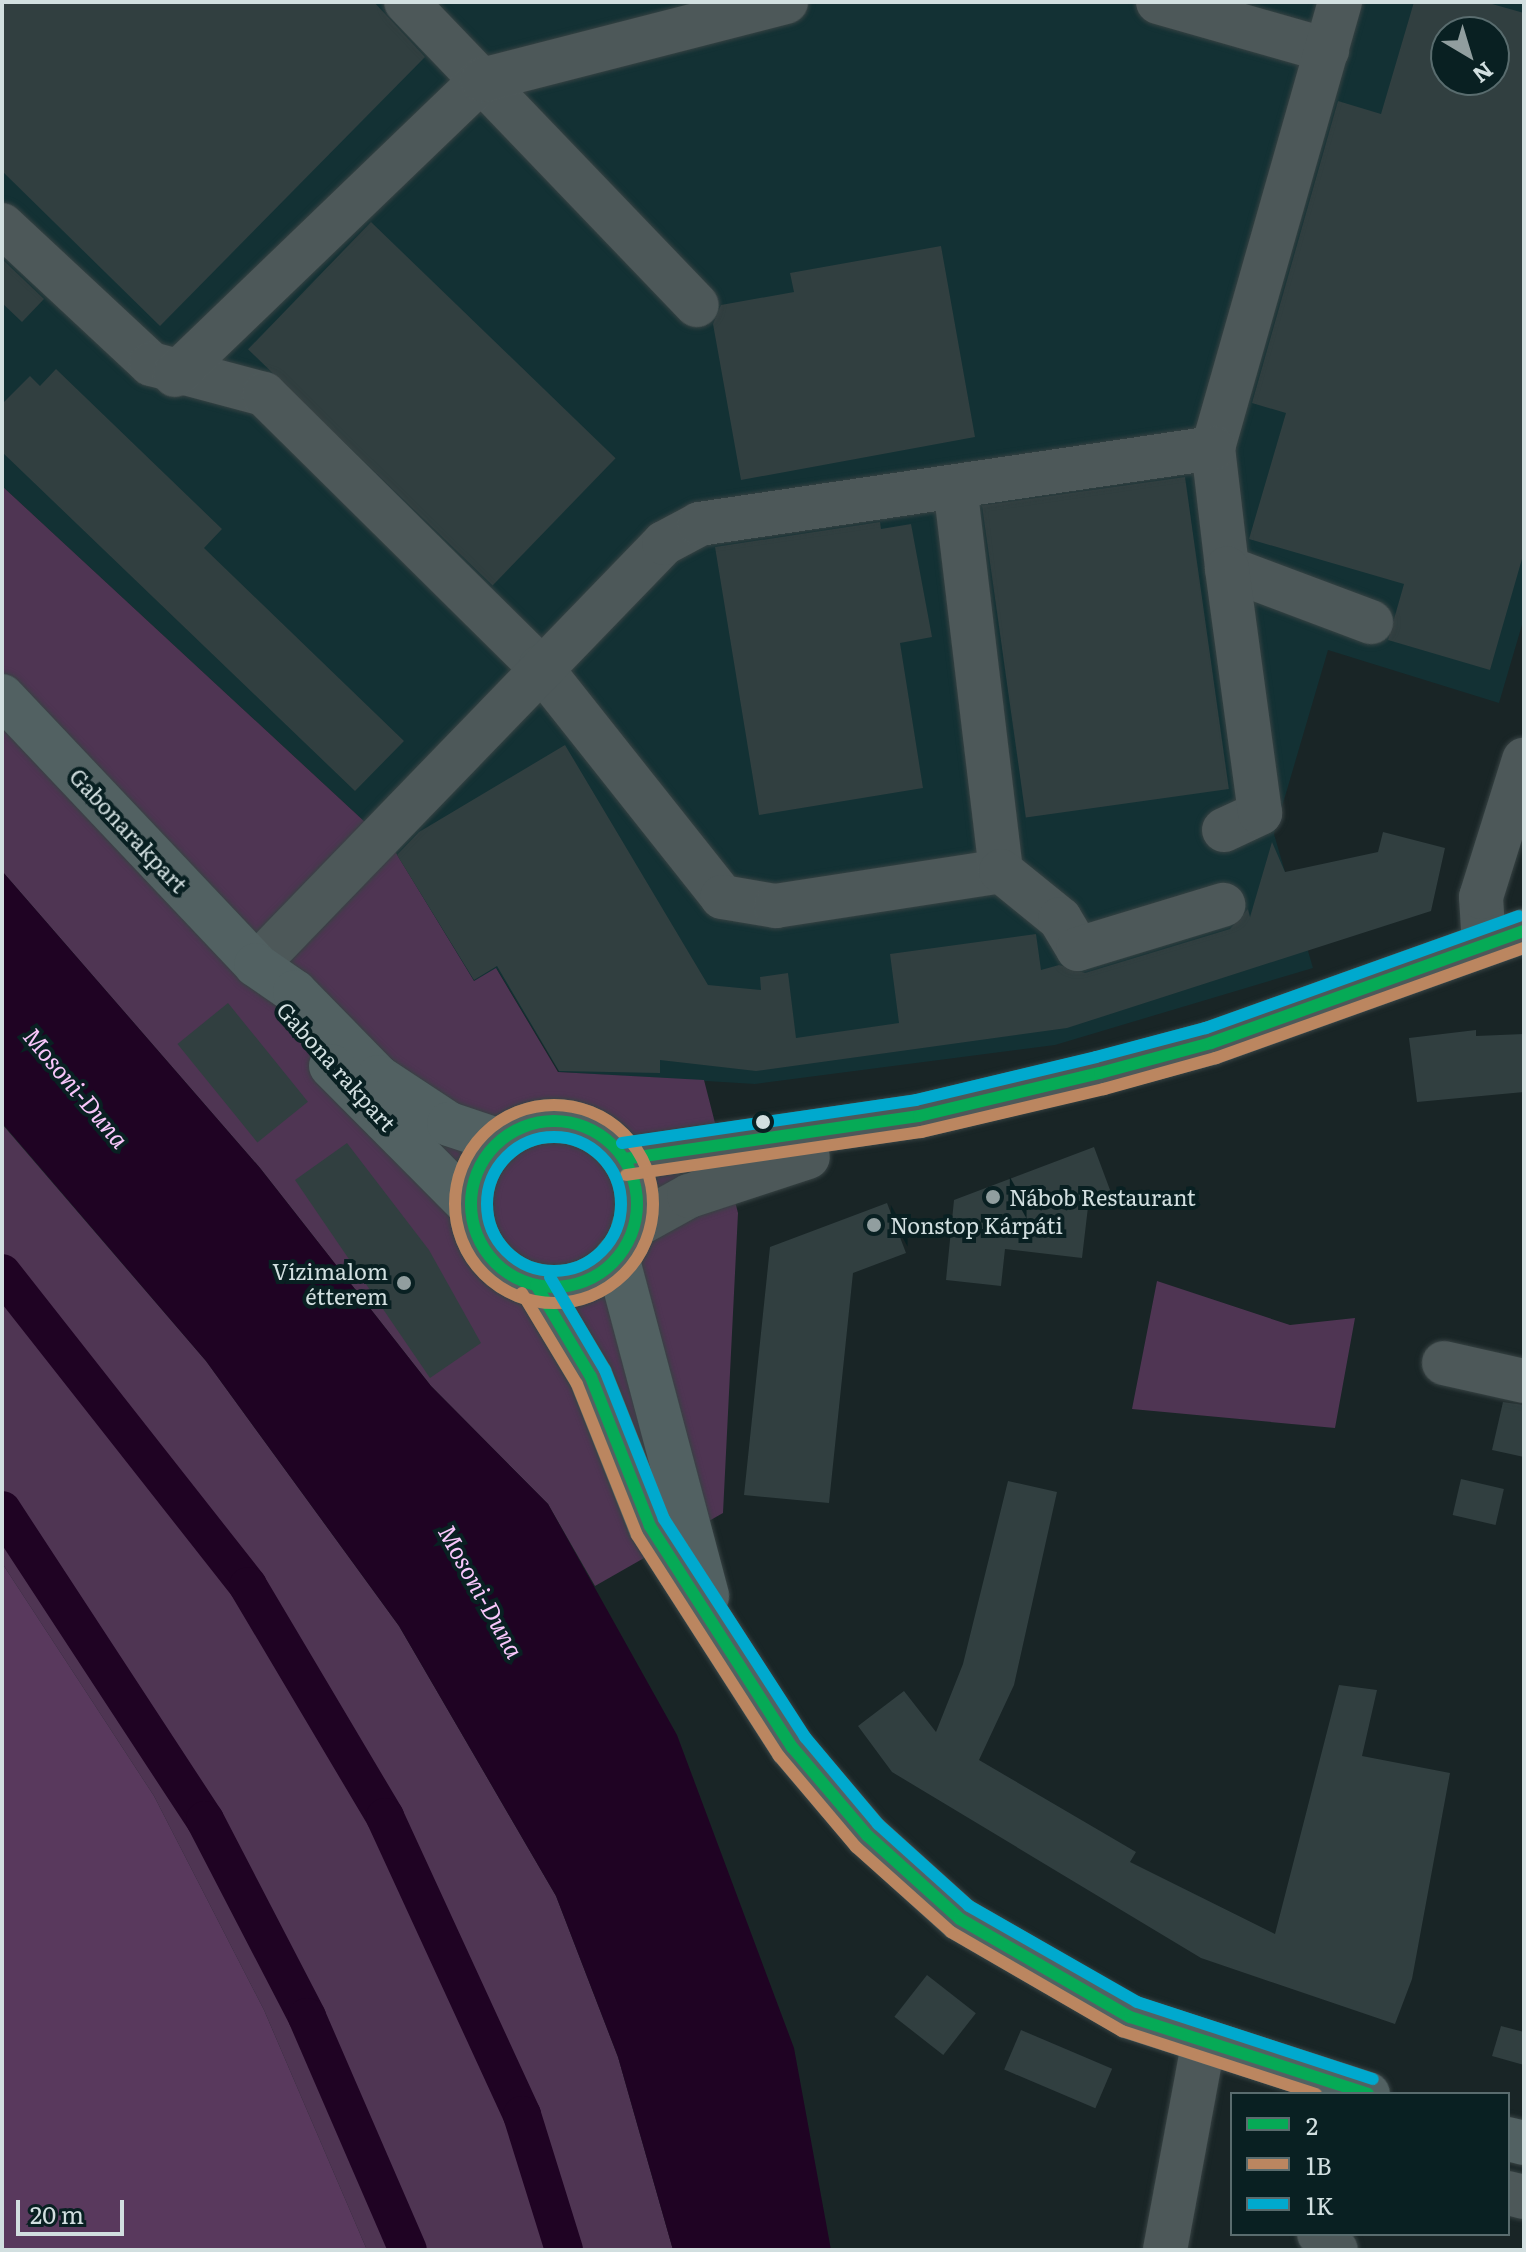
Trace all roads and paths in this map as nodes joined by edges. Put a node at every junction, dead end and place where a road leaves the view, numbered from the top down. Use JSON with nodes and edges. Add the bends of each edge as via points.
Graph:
{"nodes":[{"id":1,"x":406,"y":2,"type":"edge"},
{"id":2,"x":786,"y":2,"type":"edge"},
{"id":3,"x":1158,"y":2,"type":"edge"},
{"id":4,"x":1340,"y":2,"type":"edge"},
{"id":5,"x":1327,"y":50,"type":"junction"},
{"id":6,"x":482,"y":80,"type":"junction"},
{"id":7,"x":2,"y":225,"type":"edge"},
{"id":8,"x":697,"y":305,"type":"dead end"},
{"id":9,"x":175,"y":375,"type":"junction"},
{"id":10,"x":1213,"y":448,"type":"junction"},
{"id":11,"x":955,"y":488,"type":"junction"},
{"id":12,"x":1227,"y":568,"type":"junction"},
{"id":13,"x":1371,"y":622,"type":"dead end"},
{"id":14,"x":540,"y":667,"type":"junction"},
{"id":15,"x":2,"y":696,"type":"edge"},
{"id":16,"x":1524,"y":760,"type":"edge"},
{"id":17,"x":1224,"y":830,"type":"dead end"},
{"id":18,"x":1001,"y":871,"type":"junction"},
{"id":19,"x":1223,"y":905,"type":"dead end"},
{"id":20,"x":1511,"y":938,"type":"edge"},
{"id":21,"x":256,"y":965,"type":"junction"},
{"id":22,"x":919,"y":1116,"type":"junction"},
{"id":23,"x":500,"y":1141,"type":"junction"},
{"id":24,"x":624,"y":1159,"type":"junction"},
{"id":25,"x":471,"y":1207,"type":"junction"},
{"id":26,"x":625,"y":1242,"type":"junction"},
{"id":27,"x":536,"y":1285,"type":"junction"},
{"id":28,"x":1444,"y":1363,"type":"dead end"},
{"id":29,"x":1524,"y":1381,"type":"edge"},
{"id":30,"x":711,"y":1618,"type":"junction"},
{"id":31,"x":1203,"y":2045,"type":"junction"},
{"id":32,"x":1346,"y":2091,"type":"edge"},
{"id":33,"x":1321,"y":2236,"type":"edge"},
{"id":34,"x":1165,"y":2250,"type":"edge"},
{"id":35,"x":1336,"y":2250,"type":"edge"}],
"edges":[{"from":1,"to":6,"type":"street"},
{"from":2,"to":6,"type":"street"},
{"from":3,"to":5,"type":"street"},
{"from":4,"to":5,"type":"street"},
{"from":5,"to":10,"type":"street"},
{"from":6,"to":8,"type":"street"},
{"from":6,"to":9,"type":"street"},
{"from":7,"to":9,"type":"street","via":[[124,346]]},
{"from":9,"to":14,"type":"street","via":[[264,394]]},
{"from":10,"to":11,"type":"street"},
{"from":10,"to":12,"type":"street"},
{"from":11,"to":14,"type":"street","via":[[699,524],[664,543]]},
{"from":11,"to":18,"type":"street"},
{"from":12,"to":13,"type":"street"},
{"from":12,"to":17,"type":"street","via":[[1260,813]]},
{"from":14,"to":18,"type":"street","via":[[722,897],[776,906]]},
{"from":14,"to":21,"type":"street"},
{"from":15,"to":21,"type":"main road","name":"Gabonarakpart"},
{"from":16,"to":20,"type":"street","via":[[1481,897]]},
{"from":18,"to":19,"type":"street","via":[[1060,919],[1078,949]]},
{"from":20,"to":22,"type":"street","via":[[1211,1043]]},
{"from":21,"to":23,"type":"main road","name":"Gabona rakpart","via":[[423,1110]]},
{"from":21,"to":25,"type":"main road","name":"Gabona rakpart","via":[[331,1066]]},
{"from":22,"to":24,"type":"street"},
{"from":22,"to":26,"type":"street","via":[[689,1196]]},
{"from":23,"to":24,"type":"main road","via":[[534,1123],[560,1121],[596,1133]]},
{"from":23,"to":25,"type":"main road","via":[[475,1177]]},
{"from":24,"to":26,"type":"main road","via":[[636,1192]]},
{"from":25,"to":27,"type":"main road","via":[[490,1257]]},
{"from":26,"to":27,"type":"main road","via":[[589,1279]]},
{"from":26,"to":30,"type":"main road"},
{"from":27,"to":30,"type":"main road","via":[[591,1377],[650,1526]]},
{"from":28,"to":29,"type":"street"},
{"from":30,"to":31,"type":"main road","via":[[792,1747],[909,1875],[1019,1955],[1130,2017]]},
{"from":31,"to":32,"type":"main road"},
{"from":31,"to":34,"type":"street"},
{"from":33,"to":35,"type":"street"}]}
